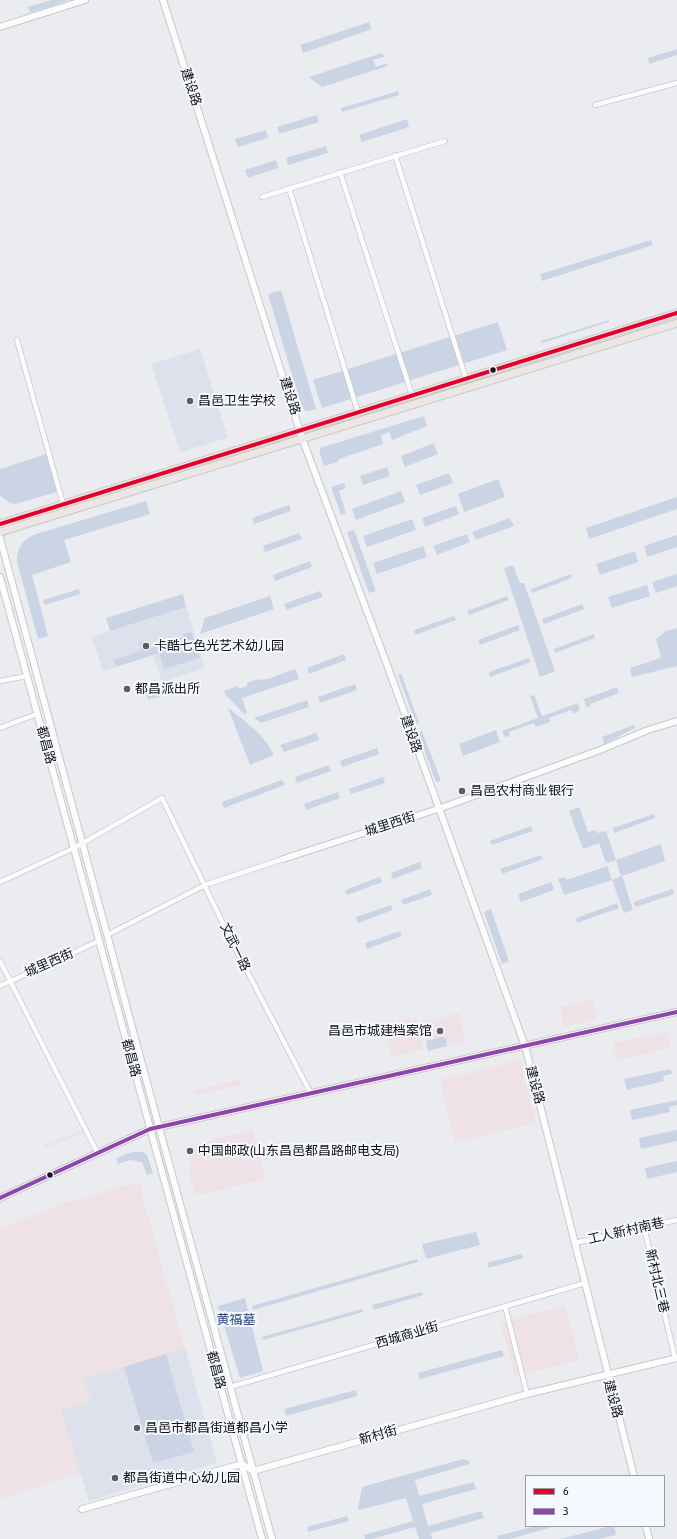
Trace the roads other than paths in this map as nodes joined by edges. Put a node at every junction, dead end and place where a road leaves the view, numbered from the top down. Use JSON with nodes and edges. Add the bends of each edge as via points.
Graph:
{"nodes":[{"id":1,"x":85,"y":0,"type":"edge"},
{"id":2,"x":163,"y":0,"type":"edge"},
{"id":3,"x":0,"y":27,"type":"edge"},
{"id":4,"x":677,"y":83,"type":"edge"},
{"id":5,"x":595,"y":106,"type":"dead end"},
{"id":6,"x":445,"y":141,"type":"dead end"},
{"id":7,"x":395,"y":155,"type":"junction"},
{"id":8,"x":340,"y":172,"type":"junction"},
{"id":9,"x":289,"y":188,"type":"junction"},
{"id":10,"x":262,"y":196,"type":"dead end"},
{"id":11,"x":677,"y":313,"type":"edge"},
{"id":12,"x":677,"y":323,"type":"edge"},
{"id":13,"x":17,"y":340,"type":"dead end"},
{"id":14,"x":466,"y":378,"type":"junction"},
{"id":15,"x":412,"y":395,"type":"junction"},
{"id":16,"x":358,"y":412,"type":"junction"},
{"id":17,"x":301,"y":430,"type":"junction"},
{"id":18,"x":302,"y":438,"type":"junction"},
{"id":19,"x":63,"y":504,"type":"junction"},
{"id":20,"x":0,"y":524,"type":"edge"},
{"id":21,"x":0,"y":532,"type":"edge"},
{"id":22,"x":0,"y":538,"type":"edge"},
{"id":23,"x":0,"y":577,"type":"edge"},
{"id":24,"x":27,"y":676,"type":"junction"},
{"id":25,"x":0,"y":681,"type":"edge"},
{"id":26,"x":37,"y":714,"type":"junction"},
{"id":27,"x":677,"y":721,"type":"edge"},
{"id":28,"x":0,"y":728,"type":"edge"},
{"id":29,"x":438,"y":809,"type":"junction"},
{"id":30,"x":82,"y":842,"type":"junction"},
{"id":31,"x":74,"y":848,"type":"junction"},
{"id":32,"x":283,"y":859,"type":"joint"},
{"id":33,"x":0,"y":882,"type":"edge"},
{"id":34,"x":205,"y":885,"type":"junction"},
{"id":35,"x":107,"y":935,"type":"junction"},
{"id":36,"x":99,"y":941,"type":"junction"},
{"id":37,"x":0,"y":961,"type":"edge"},
{"id":38,"x":10,"y":981,"type":"junction"},
{"id":39,"x":0,"y":986,"type":"edge"},
{"id":40,"x":677,"y":1012,"type":"edge"},
{"id":41,"x":525,"y":1046,"type":"junction"},
{"id":42,"x":311,"y":1094,"type":"junction"},
{"id":43,"x":159,"y":1127,"type":"junction"},
{"id":44,"x":150,"y":1129,"type":"junction"},
{"id":45,"x":98,"y":1154,"type":"junction"},
{"id":46,"x":0,"y":1198,"type":"edge"},
{"id":47,"x":677,"y":1220,"type":"edge"},
{"id":48,"x":644,"y":1226,"type":"junction"},
{"id":49,"x":575,"y":1243,"type":"junction"},
{"id":50,"x":585,"y":1283,"type":"junction"},
{"id":51,"x":505,"y":1306,"type":"junction"},
{"id":52,"x":676,"y":1358,"type":"edge"},
{"id":53,"x":607,"y":1375,"type":"junction"},
{"id":54,"x":230,"y":1387,"type":"junction"},
{"id":55,"x":527,"y":1394,"type":"junction"},
{"id":56,"x":242,"y":1464,"type":"junction"},
{"id":57,"x":253,"y":1471,"type":"junction"},
{"id":58,"x":634,"y":1475,"type":"edge"},
{"id":59,"x":82,"y":1509,"type":"dead end"},
{"id":60,"x":646,"y":1527,"type":"edge"},
{"id":61,"x":262,"y":1539,"type":"edge"},
{"id":62,"x":272,"y":1539,"type":"edge"},
{"id":63,"x":650,"y":1539,"type":"edge"}],
"edges":[{"from":1,"to":3,"type":"street"},
{"from":2,"to":17,"type":"street","name":"建设路"},
{"from":4,"to":5,"type":"street"},
{"from":6,"to":7,"type":"street"},
{"from":7,"to":8,"type":"street"},
{"from":7,"to":14,"type":"street"},
{"from":8,"to":9,"type":"street"},
{"from":8,"to":15,"type":"street"},
{"from":9,"to":10,"type":"street"},
{"from":9,"to":16,"type":"street"},
{"from":11,"to":14,"type":"main road"},
{"from":12,"to":18,"type":"main road"},
{"from":13,"to":19,"type":"street"},
{"from":14,"to":15,"type":"main road"},
{"from":15,"to":16,"type":"main road"},
{"from":16,"to":17,"type":"main road"},
{"from":17,"to":18,"type":"street","name":"建设路"},
{"from":17,"to":19,"type":"main road"},
{"from":18,"to":21,"type":"main road"},
{"from":18,"to":29,"type":"street","name":"建设路"},
{"from":19,"to":20,"type":"main road"},
{"from":22,"to":30,"type":"street","name":"都昌路"},
{"from":23,"to":24,"type":"street","name":"都昌路"},
{"from":24,"to":25,"type":"street"},
{"from":24,"to":26,"type":"street","name":"都昌路"},
{"from":26,"to":28,"type":"street"},
{"from":26,"to":31,"type":"street","name":"都昌路"},
{"from":27,"to":29,"type":"street","name":"城里西街"},
{"from":29,"to":32,"type":"street","name":"城里西街"},
{"from":29,"to":41,"type":"street","name":"建设路"},
{"from":30,"to":31,"type":"street"},
{"from":30,"to":34,"type":"street","name":"文武一路","via":[[162,798]]},
{"from":30,"to":35,"type":"street","name":"都昌路"},
{"from":31,"to":33,"type":"street"},
{"from":31,"to":36,"type":"street","name":"都昌路"},
{"from":32,"to":34,"type":"street","name":"城里西街"},
{"from":34,"to":35,"type":"street","name":"城里西街"},
{"from":34,"to":42,"type":"street","name":"文武一路"},
{"from":35,"to":43,"type":"street","name":"都昌路"},
{"from":36,"to":38,"type":"street","name":"城里西街"},
{"from":36,"to":44,"type":"street","name":"都昌路"},
{"from":37,"to":38,"type":"street"},
{"from":38,"to":39,"type":"street","name":"城里西街"},
{"from":38,"to":45,"type":"street"},
{"from":40,"to":41,"type":"street"},
{"from":41,"to":42,"type":"street"},
{"from":41,"to":49,"type":"street","name":"建设路"},
{"from":42,"to":43,"type":"street"},
{"from":43,"to":44,"type":"street"},
{"from":43,"to":54,"type":"street","name":"都昌路"},
{"from":44,"to":45,"type":"street"},
{"from":44,"to":56,"type":"street","name":"都昌路"},
{"from":45,"to":46,"type":"street"},
{"from":47,"to":48,"type":"street","name":"工人新村南巷"},
{"from":48,"to":49,"type":"street","name":"工人新村南巷"},
{"from":48,"to":52,"type":"street","name":"新村北三巷"},
{"from":49,"to":50,"type":"street","name":"建设路"},
{"from":50,"to":51,"type":"street","name":"西城商业街"},
{"from":50,"to":53,"type":"street","name":"建设路"},
{"from":51,"to":54,"type":"street","name":"西城商业街"},
{"from":51,"to":55,"type":"street"},
{"from":52,"to":53,"type":"street","name":"新村街"},
{"from":53,"to":55,"type":"street","name":"新村街"},
{"from":53,"to":58,"type":"street","name":"建设路"},
{"from":54,"to":57,"type":"street","name":"都昌路"},
{"from":55,"to":57,"type":"street","name":"新村街"},
{"from":56,"to":57,"type":"street"},
{"from":56,"to":59,"type":"street"},
{"from":56,"to":61,"type":"street","name":"都昌路"},
{"from":57,"to":62,"type":"street","name":"都昌路"},
{"from":60,"to":63,"type":"street"}]}
